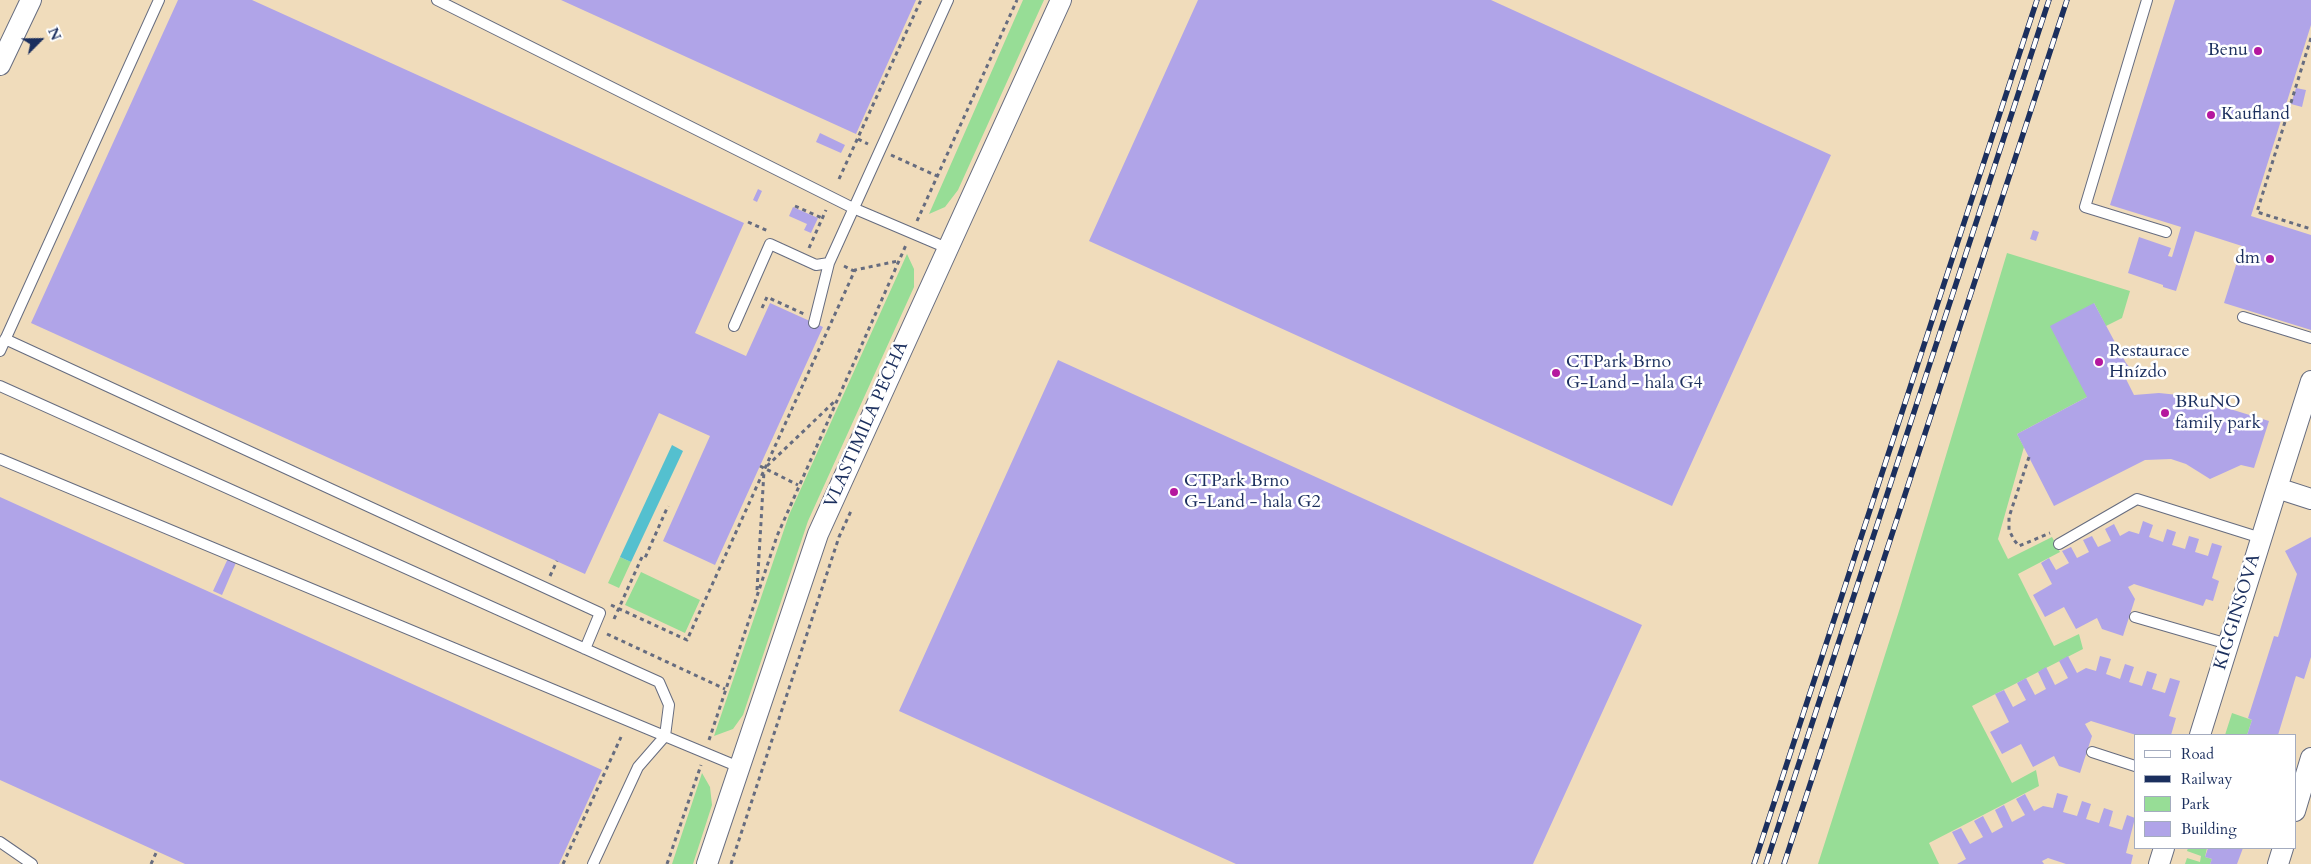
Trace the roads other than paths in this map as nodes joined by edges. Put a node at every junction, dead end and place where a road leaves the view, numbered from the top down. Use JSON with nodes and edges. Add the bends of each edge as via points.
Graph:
{"nodes":[{"id":1,"x":31,"y":0,"type":"edge"},
{"id":2,"x":159,"y":0,"type":"edge"},
{"id":3,"x":437,"y":0,"type":"edge"},
{"id":4,"x":948,"y":0,"type":"edge"},
{"id":5,"x":1061,"y":0,"type":"edge"},
{"id":6,"x":2147,"y":0,"type":"edge"},
{"id":7,"x":0,"y":64,"type":"edge"},
{"id":8,"x":853,"y":208,"type":"junction"},
{"id":9,"x":2166,"y":232,"type":"dead end"},
{"id":10,"x":947,"y":248,"type":"junction"},
{"id":11,"x":829,"y":263,"type":"junction"},
{"id":12,"x":2243,"y":317,"type":"dead end"},
{"id":13,"x":815,"y":321,"type":"road end"},
{"id":14,"x":734,"y":326,"type":"dead end"},
{"id":15,"x":2311,"y":338,"type":"edge"},
{"id":16,"x":5,"y":339,"type":"junction"},
{"id":17,"x":0,"y":350,"type":"edge"},
{"id":18,"x":2311,"y":381,"type":"edge"},
{"id":19,"x":0,"y":386,"type":"edge"},
{"id":20,"x":0,"y":459,"type":"edge"},
{"id":21,"x":2277,"y":488,"type":"junction"},
{"id":22,"x":2311,"y":499,"type":"edge"},
{"id":23,"x":2261,"y":538,"type":"junction"},
{"id":24,"x":2060,"y":544,"type":"road end"},
{"id":25,"x":2134,"y":617,"type":"dead end"},
{"id":26,"x":2228,"y":644,"type":"junction"},
{"id":27,"x":585,"y":649,"type":"junction"},
{"id":28,"x":2200,"y":734,"type":"edge"},
{"id":29,"x":665,"y":736,"type":"junction"},
{"id":30,"x":2092,"y":752,"type":"dead end"},
{"id":31,"x":2311,"y":758,"type":"edge"},
{"id":32,"x":2134,"y":766,"type":"edge"},
{"id":33,"x":739,"y":767,"type":"junction"},
{"id":34,"x":2296,"y":808,"type":"edge"},
{"id":35,"x":0,"y":842,"type":"edge"},
{"id":36,"x":2164,"y":849,"type":"edge"},
{"id":37,"x":2283,"y":849,"type":"edge"},
{"id":38,"x":32,"y":864,"type":"edge"},
{"id":39,"x":593,"y":864,"type":"edge"},
{"id":40,"x":707,"y":864,"type":"edge"},
{"id":41,"x":2159,"y":864,"type":"edge"},
{"id":42,"x":2278,"y":864,"type":"edge"}],
"edges":[{"from":1,"to":7,"type":"street"},
{"from":2,"to":16,"type":"lane"},
{"from":3,"to":8,"type":"lane"},
{"from":4,"to":8,"type":"lane"},
{"from":5,"to":10,"type":"street","name":"VLASTIMILA PECHA"},
{"from":6,"to":9,"type":"lane","via":[[2085,207]]},
{"from":8,"to":10,"type":"lane"},
{"from":8,"to":11,"type":"lane"},
{"from":10,"to":33,"type":"street","name":"VLASTIMILA PECHA","via":[[818,534]]},
{"from":11,"to":13,"type":"lane"},
{"from":11,"to":14,"type":"lane","via":[[816,265],[770,244]]},
{"from":12,"to":15,"type":"lane"},
{"from":16,"to":17,"type":"lane"},
{"from":16,"to":27,"type":"lane","via":[[600,614]]},
{"from":18,"to":21,"type":"street","name":"KIGGINSOVA"},
{"from":19,"to":27,"type":"lane"},
{"from":20,"to":29,"type":"lane"},
{"from":21,"to":22,"type":"street"},
{"from":21,"to":23,"type":"street","name":"KIGGINSOVA"},
{"from":23,"to":24,"type":"lane","via":[[2137,499]]},
{"from":23,"to":26,"type":"street","name":"KIGGINSOVA"},
{"from":25,"to":26,"type":"lane"},
{"from":26,"to":28,"type":"street","name":"KIGGINSOVA"},
{"from":27,"to":29,"type":"lane","via":[[659,682],[669,705]]},
{"from":29,"to":33,"type":"lane"},
{"from":29,"to":39,"type":"lane","via":[[638,767]]},
{"from":30,"to":32,"type":"lane"},
{"from":31,"to":34,"type":"street"},
{"from":33,"to":40,"type":"street","name":"VLASTIMILA PECHA"},
{"from":35,"to":38,"type":"lane"},
{"from":36,"to":41,"type":"street"},
{"from":37,"to":42,"type":"street"}]}
